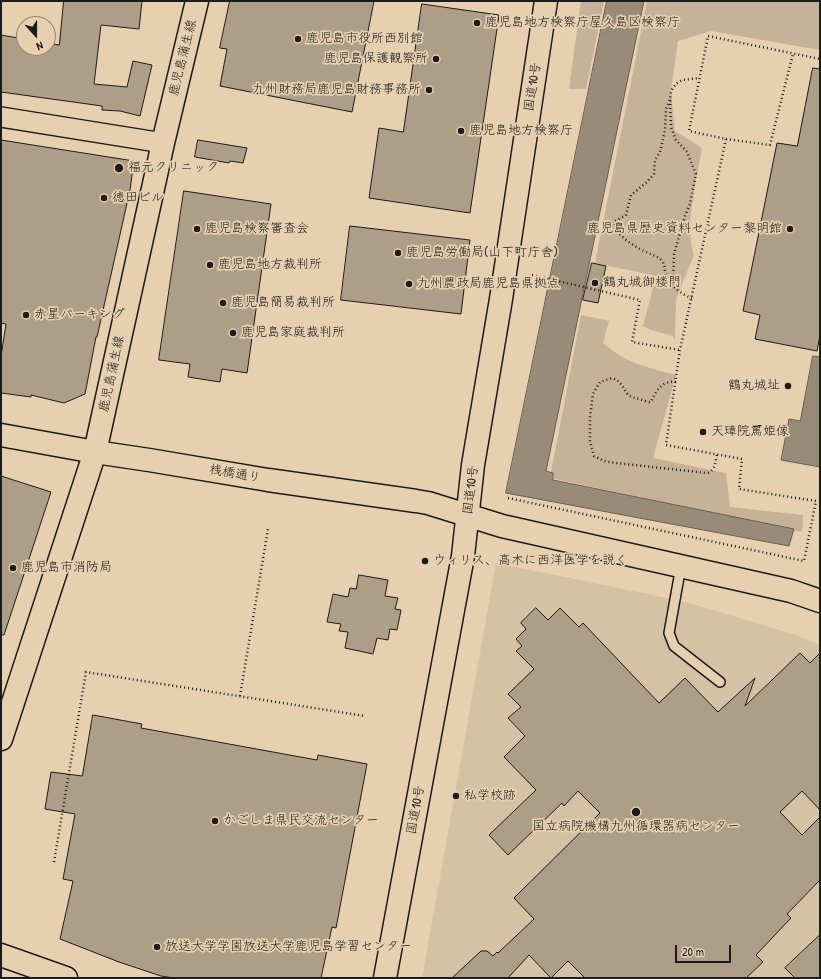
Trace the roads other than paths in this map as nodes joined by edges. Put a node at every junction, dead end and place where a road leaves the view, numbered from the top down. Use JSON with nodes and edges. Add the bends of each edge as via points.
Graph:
{"nodes":[{"id":1,"x":197,"y":1,"type":"edge"},
{"id":2,"x":546,"y":1,"type":"edge"},
{"id":3,"x":1,"y":117,"type":"edge"},
{"id":4,"x":163,"y":144,"type":"junction"},
{"id":5,"x":1,"y":435,"type":"edge"},
{"id":6,"x":94,"y":452,"type":"junction"},
{"id":7,"x":468,"y":515,"type":"junction"},
{"id":8,"x":681,"y":566,"type":"junction"},
{"id":9,"x":820,"y":601,"type":"edge"},
{"id":10,"x":720,"y":682,"type":"dead end"},
{"id":11,"x":1,"y":740,"type":"edge"},
{"id":12,"x":1,"y":955,"type":"edge"},
{"id":13,"x":66,"y":978,"type":"edge"},
{"id":14,"x":385,"y":978,"type":"edge"}],
"edges":[{"from":1,"to":4,"type":"main road","name":"鹿児島蒲生線"},
{"from":2,"to":7,"type":"main road","name":"国道10号","via":[[473,465]]},
{"from":3,"to":4,"type":"street"},
{"from":4,"to":6,"type":"main road","name":"鹿児島蒲生線"},
{"from":5,"to":6,"type":"main road","name":"桟橋通り"},
{"from":6,"to":7,"type":"main road","name":"桟橋通り","via":[[416,501]]},
{"from":6,"to":11,"type":"main road","name":"鹿児島蒲生線"},
{"from":7,"to":8,"type":"main road","name":"桟橋通り","via":[[502,526]]},
{"from":7,"to":14,"type":"main road","name":"国道10号"},
{"from":8,"to":9,"type":"main road","name":"桟橋通り","via":[[791,591]]},
{"from":8,"to":10,"type":"lane","via":[[669,633],[674,646]]},
{"from":12,"to":13,"type":"main road"}]}
